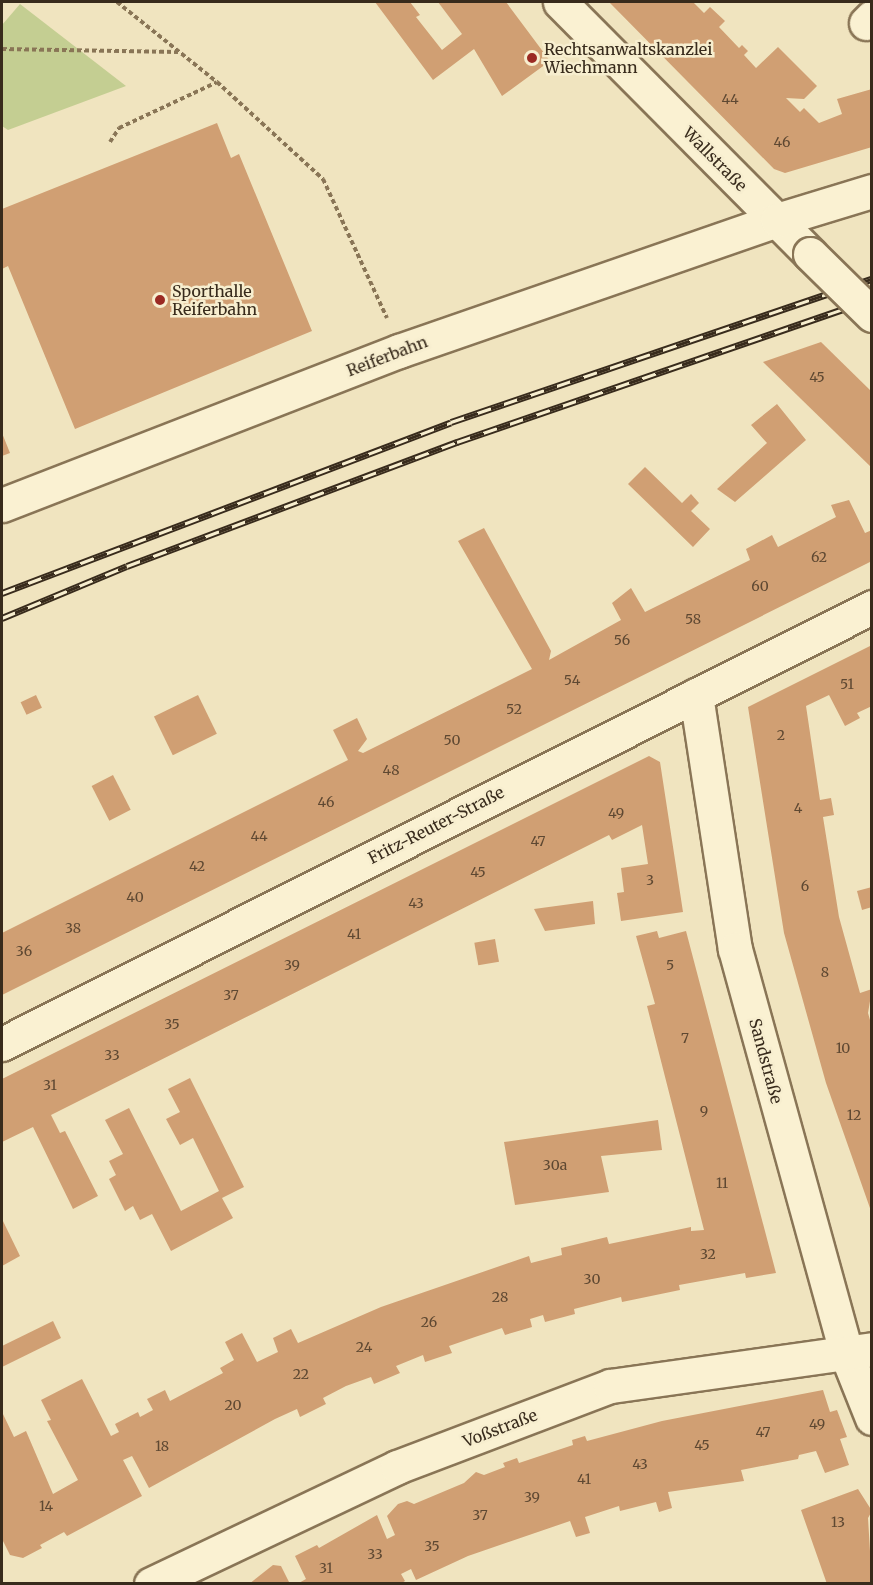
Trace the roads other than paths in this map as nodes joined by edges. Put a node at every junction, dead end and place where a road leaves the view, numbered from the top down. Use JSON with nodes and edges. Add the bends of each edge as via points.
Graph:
{"nodes":[{"id":1,"x":560,"y":2,"type":"edge"},
{"id":2,"x":872,"y":191,"type":"edge"},
{"id":3,"x":777,"y":220,"type":"junction"},
{"id":4,"x":872,"y":315,"type":"edge"},
{"id":5,"x":2,"y":505,"type":"edge"},
{"id":6,"x":872,"y":607,"type":"edge"},
{"id":7,"x":696,"y":695,"type":"junction"},
{"id":8,"x":2,"y":1044,"type":"edge"},
{"id":9,"x":859,"y":1351,"type":"edge"},
{"id":10,"x":872,"y":1418,"type":"edge"},
{"id":11,"x":151,"y":1584,"type":"edge"}],
"edges":[{"from":1,"to":3,"type":"street","name":"Wallstraße"},
{"from":2,"to":3,"type":"street","name":"Reiferbahn"},
{"from":3,"to":4,"type":"street","name":"Wallstraße","bridge":true},
{"from":3,"to":5,"type":"street","name":"Reiferbahn","via":[[399,351]]},
{"from":6,"to":7,"type":"street","name":"Fritz-Reuter-Straße"},
{"from":7,"to":8,"type":"street","name":"Fritz-Reuter-Straße"},
{"from":7,"to":9,"type":"street","name":"Sandstraße","via":[[735,950]]},
{"from":9,"to":10,"type":"street","name":"Sandstraße"},
{"from":9,"to":11,"type":"street","name":"Voßstraße","via":[[610,1386],[397,1467]]}]}
